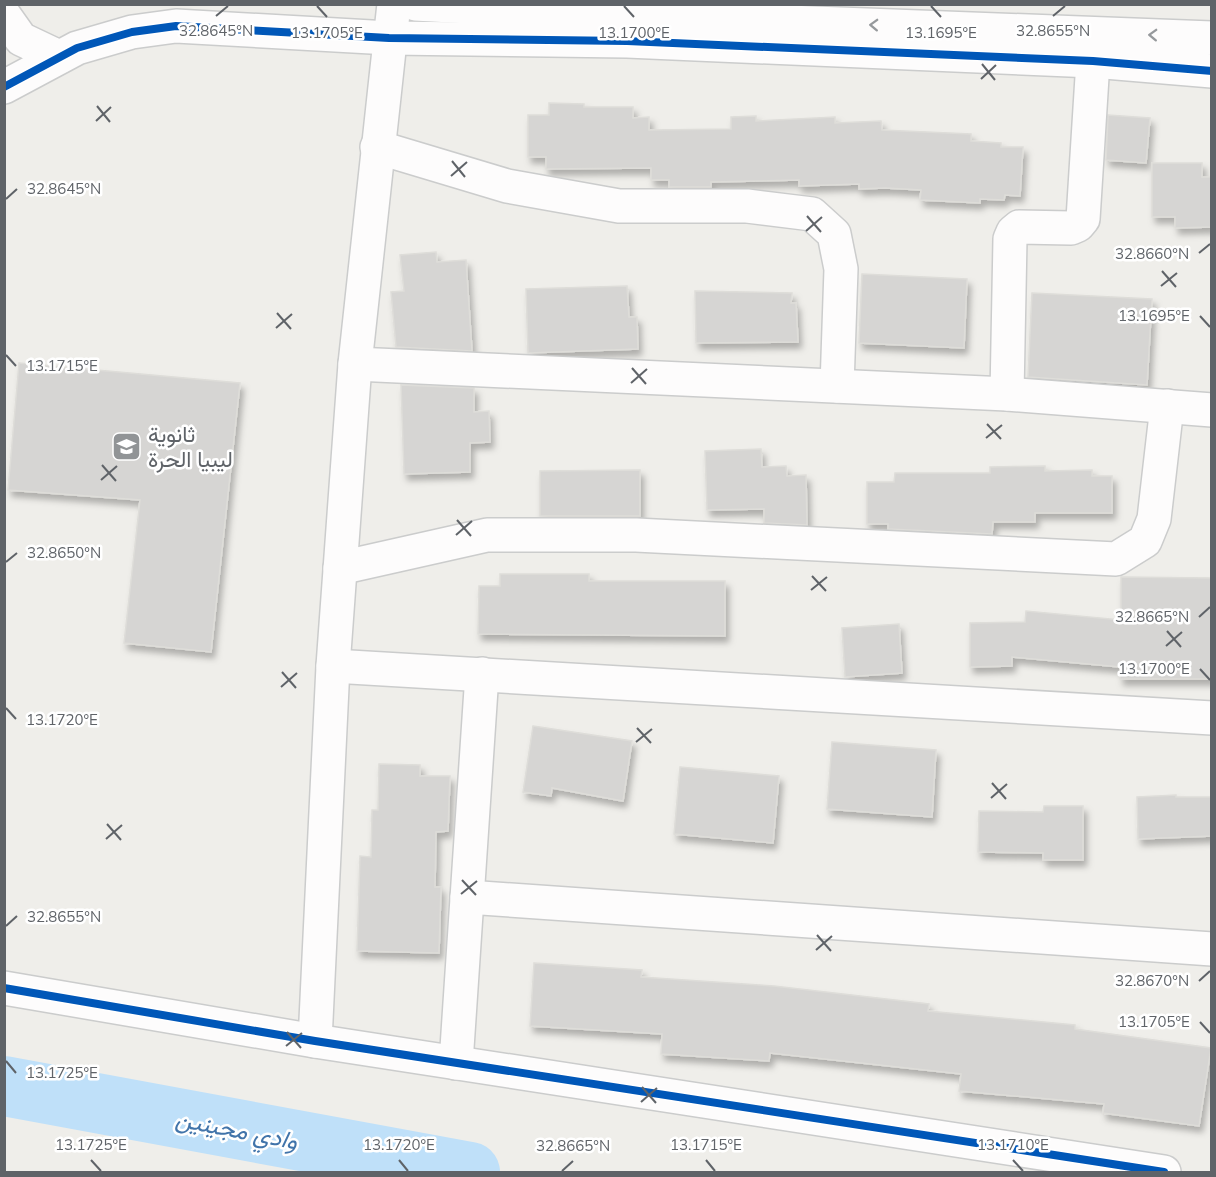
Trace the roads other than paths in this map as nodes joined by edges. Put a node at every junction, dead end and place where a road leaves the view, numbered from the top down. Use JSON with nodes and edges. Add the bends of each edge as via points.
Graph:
{"nodes":[{"id":1,"x":394,"y":4,"type":"edge"},
{"id":2,"x":415,"y":4,"type":"edge"},
{"id":3,"x":4,"y":15,"type":"edge"},
{"id":4,"x":629,"y":21,"type":"edge"},
{"id":5,"x":389,"y":38,"type":"junction"},
{"id":6,"x":1212,"y":38,"type":"edge"},
{"id":7,"x":59,"y":57,"type":"junction"},
{"id":8,"x":1093,"y":62,"type":"junction"},
{"id":9,"x":1212,"y":71,"type":"edge"},
{"id":10,"x":4,"y":87,"type":"edge"},
{"id":11,"x":377,"y":147,"type":"junction"},
{"id":12,"x":355,"y":364,"type":"junction"},
{"id":13,"x":837,"y":386,"type":"junction"},
{"id":14,"x":1007,"y":394,"type":"junction"},
{"id":15,"x":1167,"y":406,"type":"junction"},
{"id":16,"x":1212,"y":410,"type":"edge"},
{"id":17,"x":340,"y":568,"type":"junction"},
{"id":18,"x":333,"y":666,"type":"junction"},
{"id":19,"x":482,"y":674,"type":"junction"},
{"id":20,"x":1212,"y":718,"type":"edge"},
{"id":21,"x":467,"y":897,"type":"junction"},
{"id":22,"x":1212,"y":949,"type":"edge"},
{"id":23,"x":4,"y":988,"type":"edge"},
{"id":24,"x":315,"y":1041,"type":"junction"},
{"id":25,"x":456,"y":1063,"type":"junction"},
{"id":26,"x":1164,"y":1173,"type":"edge"}],
"edges":[{"from":1,"to":5,"type":"street"},
{"from":2,"to":4,"type":"street"},
{"from":3,"to":7,"type":"street","via":[[21,39]]},
{"from":4,"to":5,"type":"street"},
{"from":6,"to":4,"type":"street","one_way":true},
{"from":4,"to":8,"type":"street"},
{"from":5,"to":7,"type":"street","via":[[176,26],[132,32]]},
{"from":5,"to":11,"type":"street"},
{"from":7,"to":10,"type":"street"},
{"from":8,"to":9,"type":"street"},
{"from":8,"to":14,"type":"street","via":[[1083,219],[1071,228],[1019,228],[1010,238]]},
{"from":11,"to":12,"type":"street"},
{"from":11,"to":13,"type":"street","via":[[507,186],[619,206],[747,206],[812,214],[834,234],[840,269]]},
{"from":12,"to":13,"type":"street"},
{"from":12,"to":17,"type":"street"},
{"from":13,"to":14,"type":"street"},
{"from":14,"to":15,"type":"street"},
{"from":15,"to":16,"type":"street"},
{"from":15,"to":17,"type":"street","via":[[1154,519],[1144,541],[1116,559],[636,535],[487,535]]},
{"from":17,"to":18,"type":"street"},
{"from":18,"to":19,"type":"street"},
{"from":18,"to":24,"type":"street"},
{"from":19,"to":20,"type":"street"},
{"from":19,"to":21,"type":"street"},
{"from":21,"to":22,"type":"street"},
{"from":21,"to":25,"type":"street"},
{"from":23,"to":24,"type":"street"},
{"from":24,"to":25,"type":"street"},
{"from":25,"to":26,"type":"street"}]}
